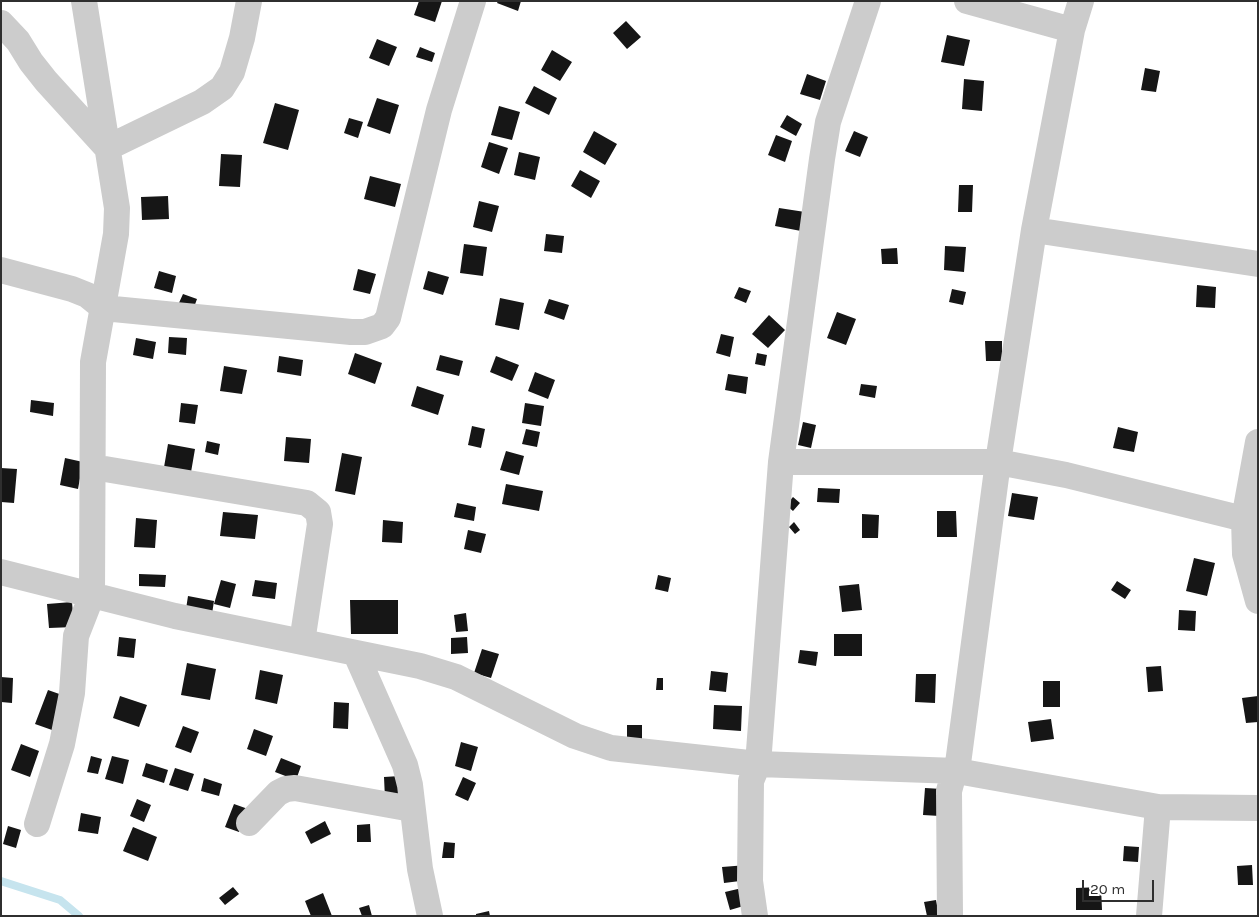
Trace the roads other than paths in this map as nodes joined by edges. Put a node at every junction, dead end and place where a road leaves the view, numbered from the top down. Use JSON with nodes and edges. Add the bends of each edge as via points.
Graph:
{"nodes":[{"id":1,"x":84,"y":1,"type":"edge"},
{"id":2,"x":248,"y":1,"type":"edge"},
{"id":3,"x":473,"y":1,"type":"edge"},
{"id":4,"x":868,"y":1,"type":"edge"},
{"id":5,"x":968,"y":1,"type":"edge"},
{"id":6,"x":1081,"y":1,"type":"edge"},
{"id":7,"x":1,"y":23,"type":"edge"},
{"id":8,"x":1072,"y":30,"type":"junction"},
{"id":9,"x":107,"y":148,"type":"junction"},
{"id":10,"x":1034,"y":230,"type":"junction"},
{"id":11,"x":1258,"y":264,"type":"edge"},
{"id":12,"x":1,"y":270,"type":"edge"},
{"id":13,"x":103,"y":308,"type":"junction"},
{"id":14,"x":1258,"y":442,"type":"edge"},
{"id":15,"x":781,"y":462,"type":"junction"},
{"id":16,"x":998,"y":462,"type":"junction"},
{"id":17,"x":93,"y":467,"type":"junction"},
{"id":18,"x":1244,"y":519,"type":"junction"},
{"id":19,"x":1,"y":572,"type":"edge"},
{"id":20,"x":92,"y":595,"type":"junction"},
{"id":21,"x":1258,"y":601,"type":"edge"},
{"id":22,"x":302,"y":642,"type":"junction"},
{"id":23,"x":356,"y":654,"type":"junction"},
{"id":24,"x":758,"y":764,"type":"junction"},
{"id":25,"x":957,"y":771,"type":"junction"},
{"id":26,"x":1158,"y":807,"type":"junction"},
{"id":27,"x":1258,"y":808,"type":"edge"},
{"id":28,"x":412,"y":809,"type":"junction"},
{"id":29,"x":249,"y":823,"type":"dead end"},
{"id":30,"x":37,"y":824,"type":"dead end"},
{"id":31,"x":430,"y":916,"type":"edge"},
{"id":32,"x":755,"y":916,"type":"edge"},
{"id":33,"x":950,"y":916,"type":"edge"},
{"id":34,"x":1149,"y":916,"type":"edge"}],
"edges":[{"from":1,"to":9,"type":"street"},
{"from":2,"to":9,"type":"street","via":[[232,72],[222,88],[202,102]]},
{"from":3,"to":13,"type":"street","via":[[439,110],[388,318],[382,326],[365,332],[351,332]]},
{"from":4,"to":15,"type":"street","via":[[828,122]]},
{"from":5,"to":8,"type":"street"},
{"from":6,"to":8,"type":"street"},
{"from":7,"to":9,"type":"street","via":[[46,80]]},
{"from":8,"to":10,"type":"street"},
{"from":9,"to":13,"type":"street","via":[[117,208],[116,234]]},
{"from":10,"to":11,"type":"street"},
{"from":10,"to":16,"type":"street"},
{"from":12,"to":13,"type":"street","via":[[72,289],[87,295]]},
{"from":13,"to":17,"type":"street","via":[[93,362]]},
{"from":14,"to":18,"type":"street"},
{"from":15,"to":16,"type":"street"},
{"from":15,"to":24,"type":"street"},
{"from":16,"to":18,"type":"street","via":[[1066,475]]},
{"from":16,"to":25,"type":"street"},
{"from":17,"to":20,"type":"street"},
{"from":17,"to":22,"type":"street","via":[[307,503],[318,512],[320,524]]},
{"from":18,"to":21,"type":"street","via":[[1245,554]]},
{"from":19,"to":20,"type":"street"},
{"from":20,"to":22,"type":"street"},
{"from":20,"to":30,"type":"street","via":[[76,636],[72,693],[62,744]]},
{"from":22,"to":23,"type":"street"},
{"from":23,"to":24,"type":"street","via":[[420,666],[456,677],[575,736],[611,748]]},
{"from":23,"to":28,"type":"street","via":[[404,765],[410,784]]},
{"from":24,"to":25,"type":"street"},
{"from":24,"to":32,"type":"street","via":[[751,781],[750,881]]},
{"from":25,"to":26,"type":"street"},
{"from":25,"to":33,"type":"street","via":[[949,791]]},
{"from":26,"to":27,"type":"street"},
{"from":26,"to":34,"type":"street"},
{"from":28,"to":29,"type":"street","via":[[295,788],[278,793]]},
{"from":28,"to":31,"type":"street"}]}
